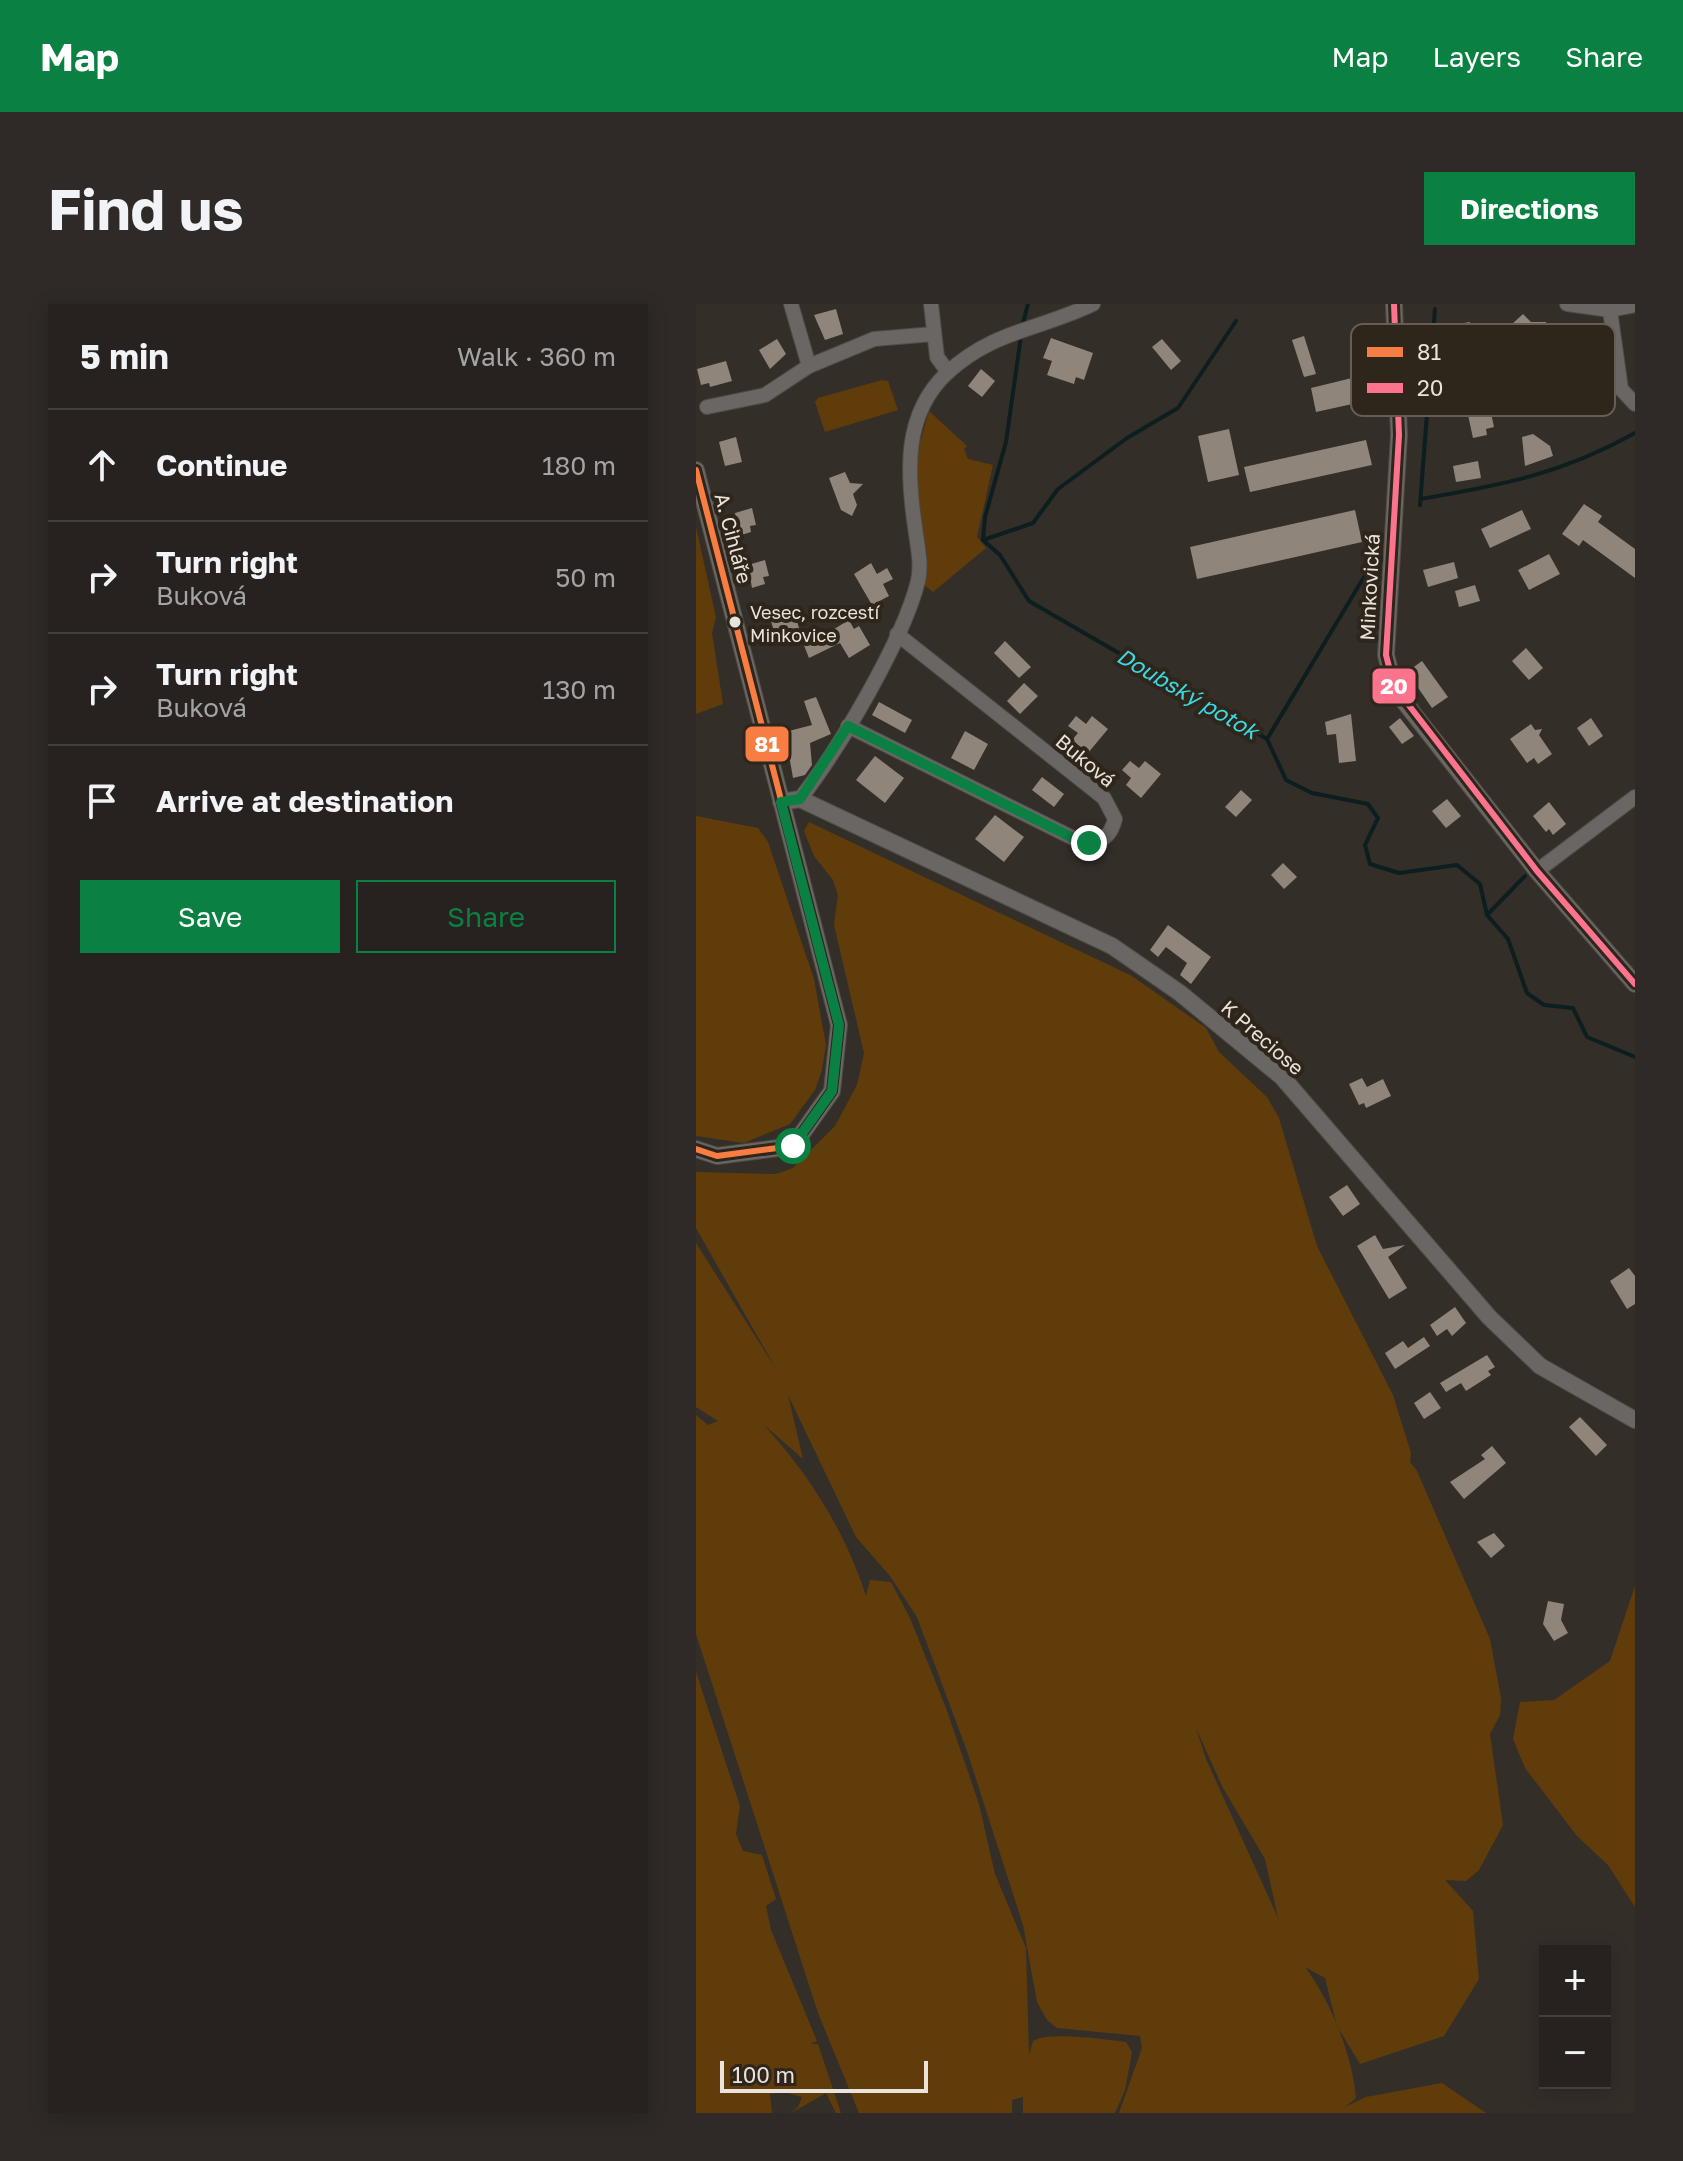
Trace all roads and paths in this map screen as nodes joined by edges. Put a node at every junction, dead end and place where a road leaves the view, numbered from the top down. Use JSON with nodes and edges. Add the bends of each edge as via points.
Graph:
{"nodes":[{"id":1,"x":791,"y":304,"type":"edge"},
{"id":2,"x":931,"y":304,"type":"edge"},
{"id":3,"x":1093,"y":304,"type":"edge"},
{"id":4,"x":1395,"y":304,"type":"edge"},
{"id":5,"x":1567,"y":304,"type":"edge"},
{"id":6,"x":1635,"y":305,"type":"edge"},
{"id":7,"x":1610,"y":310,"type":"junction"},
{"id":8,"x":1396,"y":324,"type":"edge"},
{"id":9,"x":1612,"y":324,"type":"edge"},
{"id":10,"x":934,"y":334,"type":"junction"},
{"id":11,"x":1615,"y":346,"type":"edge"},
{"id":12,"x":809,"y":366,"type":"junction"},
{"id":13,"x":948,"y":372,"type":"junction"},
{"id":14,"x":1635,"y":404,"type":"edge"},
{"id":15,"x":707,"y":407,"type":"dead end"},
{"id":16,"x":1398,"y":416,"type":"edge"},
{"id":17,"x":696,"y":470,"type":"edge"},
{"id":18,"x":897,"y":634,"type":"junction"},
{"id":19,"x":848,"y":726,"type":"junction"},
{"id":20,"x":1635,"y":797,"type":"edge"},
{"id":21,"x":800,"y":799,"type":"junction"},
{"id":22,"x":781,"y":802,"type":"junction"},
{"id":23,"x":1537,"y":871,"type":"junction"},
{"id":24,"x":1635,"y":984,"type":"edge"},
{"id":25,"x":696,"y":1149,"type":"edge"},
{"id":26,"x":1635,"y":1420,"type":"edge"}],
"edges":[{"from":1,"to":12,"type":"street"},
{"from":2,"to":10,"type":"street"},
{"from":3,"to":13,"type":"street","via":[[992,340]]},
{"from":4,"to":8,"type":"street","name":"Minkovická"},
{"from":5,"to":7,"type":"street"},
{"from":6,"to":7,"type":"street"},
{"from":7,"to":9,"type":"street"},
{"from":10,"to":12,"type":"street","via":[[874,339]]},
{"from":10,"to":13,"type":"street","via":[[937,357]]},
{"from":11,"to":14,"type":"street","via":[[1621,389]]},
{"from":12,"to":15,"type":"street","via":[[765,395]]},
{"from":13,"to":18,"type":"street","via":[[920,413],[910,445],[919,577]]},
{"from":16,"to":23,"type":"street","name":"Minkovická","via":[[1388,670],[1402,699]]},
{"from":17,"to":22,"type":"street","name":"A. Cihláře"},
{"from":18,"to":19,"type":"street"},
{"from":18,"to":19,"type":"street","name":"Buková","via":[[1104,798],[1115,819],[1112,832],[1105,840],[1089,843],[1073,838]]},
{"from":19,"to":21,"type":"street"},
{"from":20,"to":23,"type":"street"},
{"from":21,"to":22,"type":"street"},
{"from":21,"to":26,"type":"street","name":"K Preciose","via":[[1112,946],[1180,993],[1282,1077],[1489,1317],[1540,1366]]},
{"from":22,"to":25,"type":"street","name":"A. Cihláře","via":[[839,1025],[832,1091],[793,1146],[717,1156]]},
{"from":23,"to":24,"type":"street","name":"Minkovická"}]}
